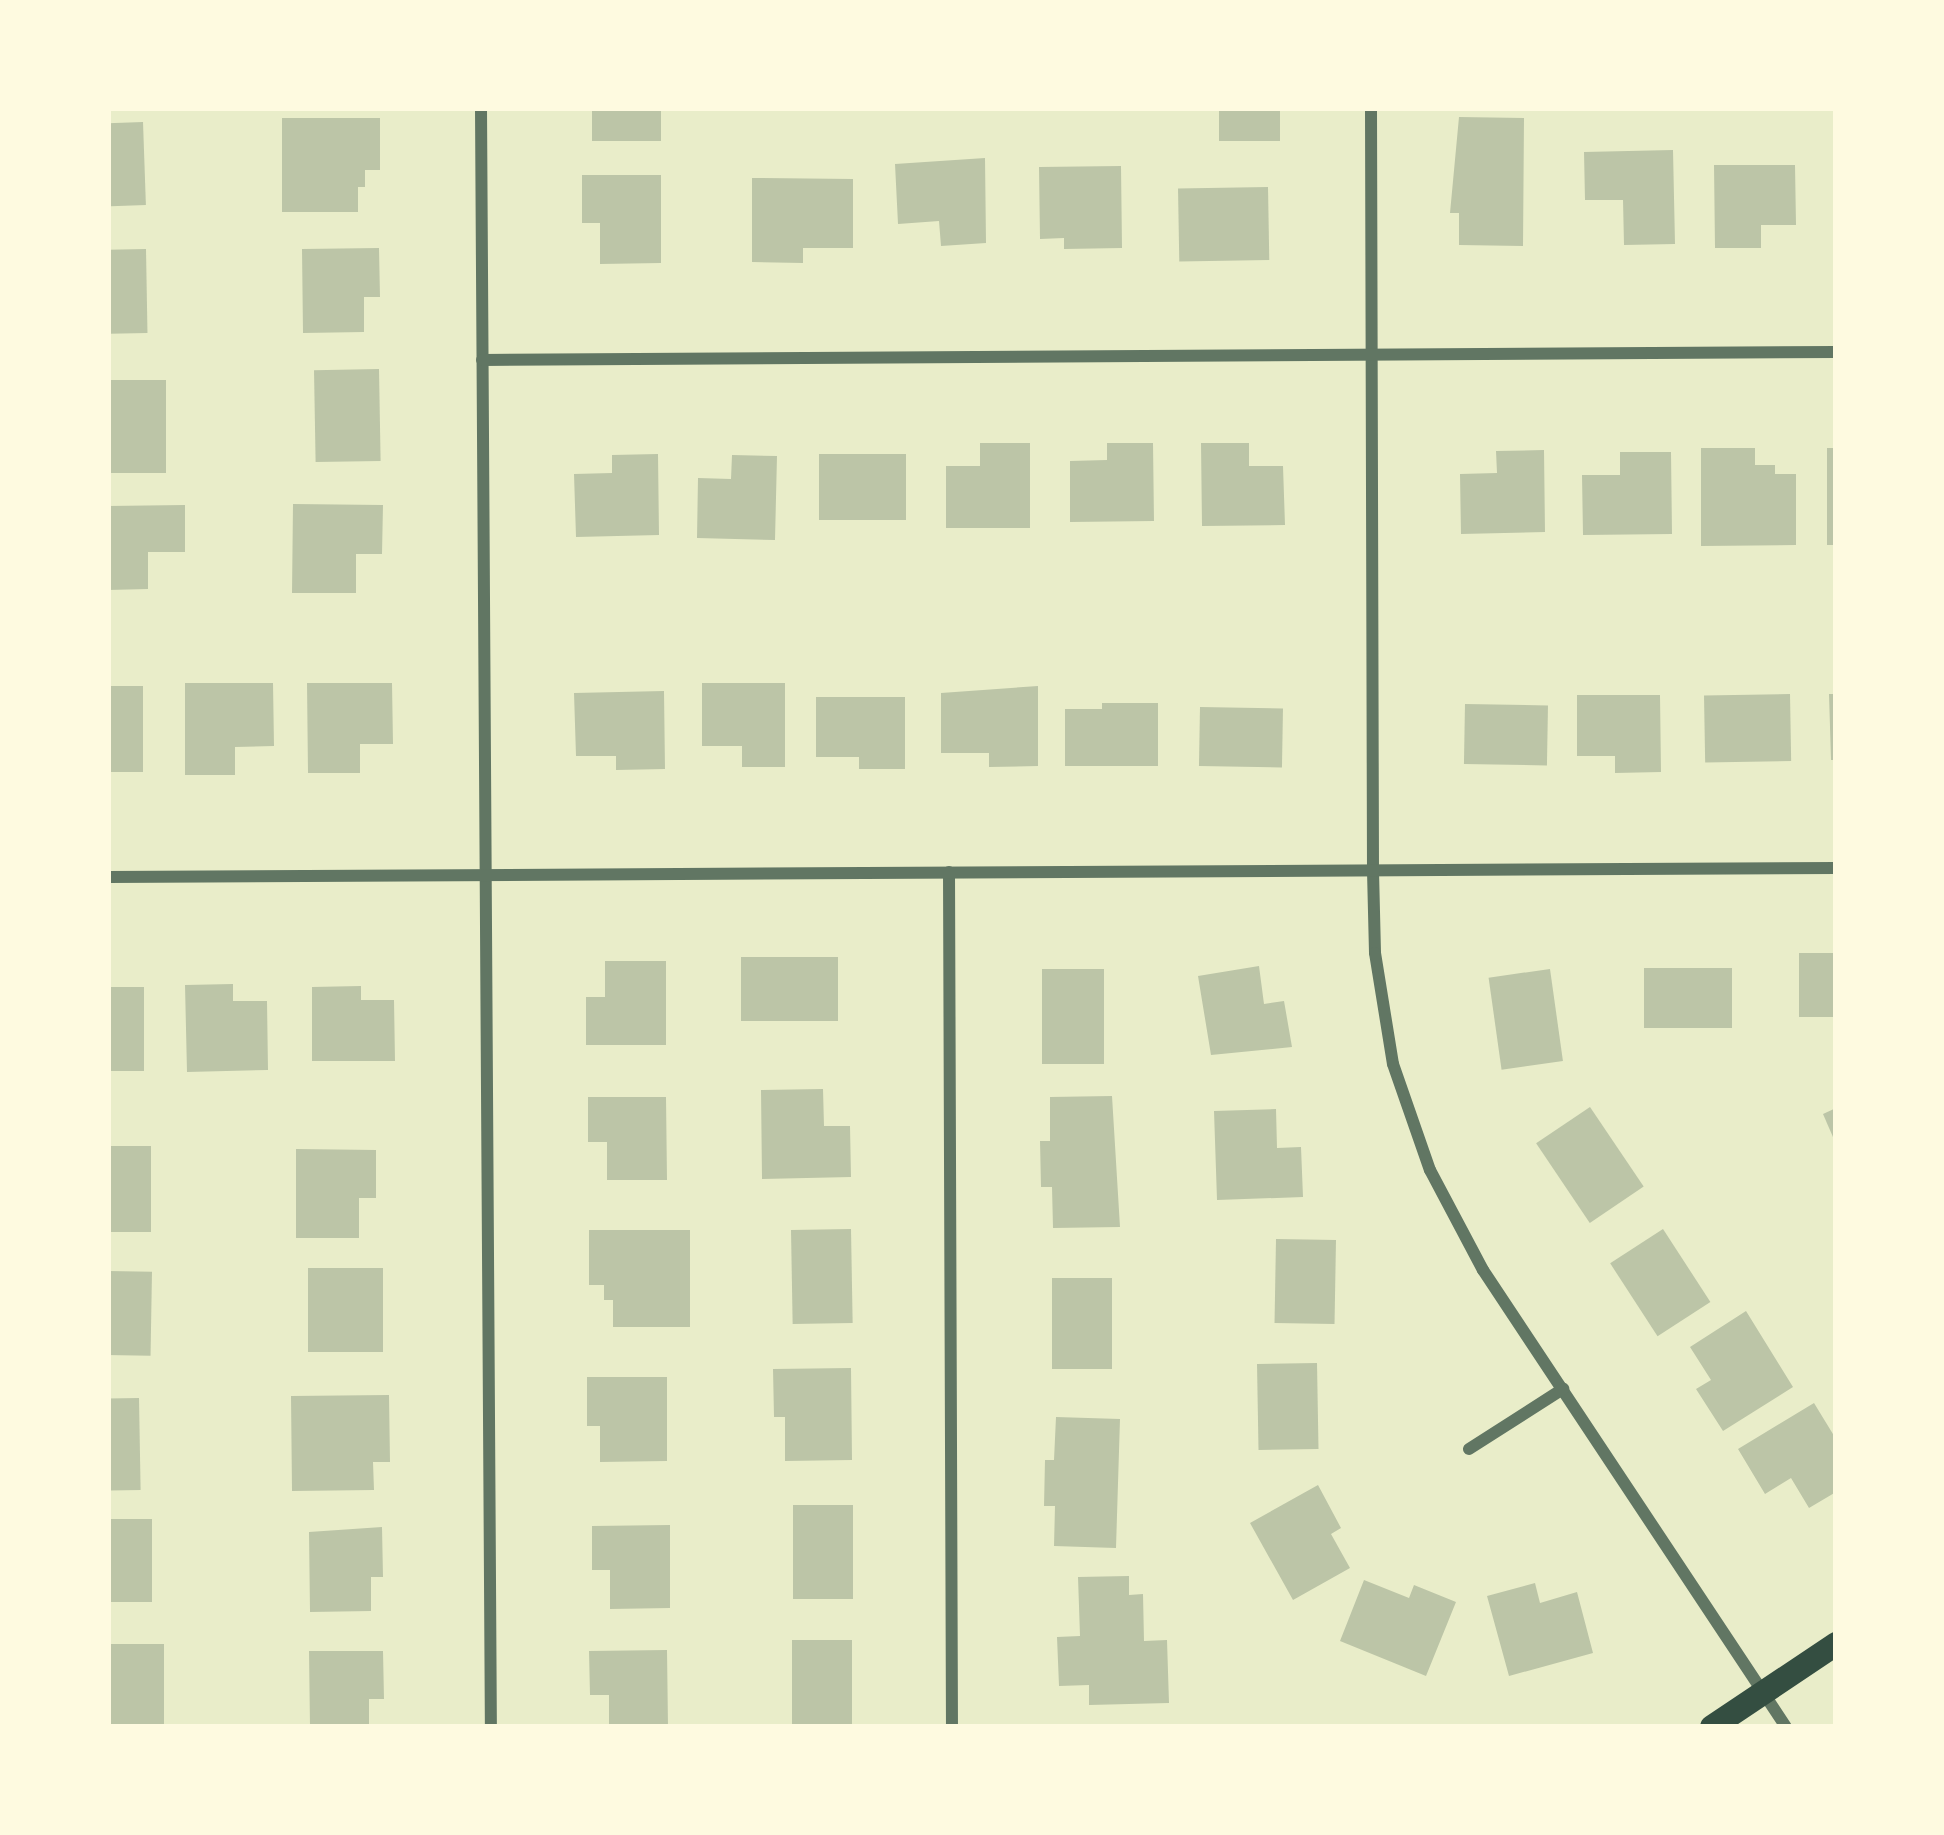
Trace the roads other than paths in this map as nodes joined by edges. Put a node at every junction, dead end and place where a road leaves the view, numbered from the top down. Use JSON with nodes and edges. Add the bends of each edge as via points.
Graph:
{"nodes":[{"id":1,"x":481,"y":108,"type":"edge"},
{"id":2,"x":1371,"y":108,"type":"edge"},
{"id":3,"x":1836,"y":352,"type":"edge"},
{"id":4,"x":1372,"y":356,"type":"junction"},
{"id":5,"x":482,"y":360,"type":"junction"},
{"id":6,"x":1836,"y":868,"type":"edge"},
{"id":7,"x":1373,"y":871,"type":"junction"},
{"id":8,"x":949,"y":872,"type":"junction"},
{"id":9,"x":485,"y":875,"type":"junction"},
{"id":10,"x":108,"y":877,"type":"edge"},
{"id":11,"x":1563,"y":1389,"type":"junction"},
{"id":12,"x":1468,"y":1449,"type":"dead end"},
{"id":13,"x":1836,"y":1644,"type":"edge"},
{"id":14,"x":1762,"y":1693,"type":"junction"},
{"id":15,"x":491,"y":1727,"type":"edge"},
{"id":16,"x":952,"y":1727,"type":"edge"},
{"id":17,"x":1712,"y":1727,"type":"edge"},
{"id":18,"x":1786,"y":1727,"type":"edge"}],
"edges":[{"from":1,"to":5,"type":"street"},
{"from":2,"to":4,"type":"street"},
{"from":3,"to":4,"type":"street"},
{"from":4,"to":5,"type":"street"},
{"from":4,"to":7,"type":"street"},
{"from":5,"to":9,"type":"street"},
{"from":6,"to":7,"type":"street"},
{"from":7,"to":8,"type":"street"},
{"from":7,"to":11,"type":"street","via":[[1382,1009],[1409,1118],[1454,1222]]},
{"from":8,"to":9,"type":"street"},
{"from":8,"to":16,"type":"street"},
{"from":9,"to":10,"type":"street"},
{"from":9,"to":15,"type":"street"},
{"from":11,"to":12,"type":"street"},
{"from":11,"to":14,"type":"street"},
{"from":13,"to":14,"type":"main road"},
{"from":14,"to":17,"type":"main road"},
{"from":14,"to":18,"type":"street"}]}
